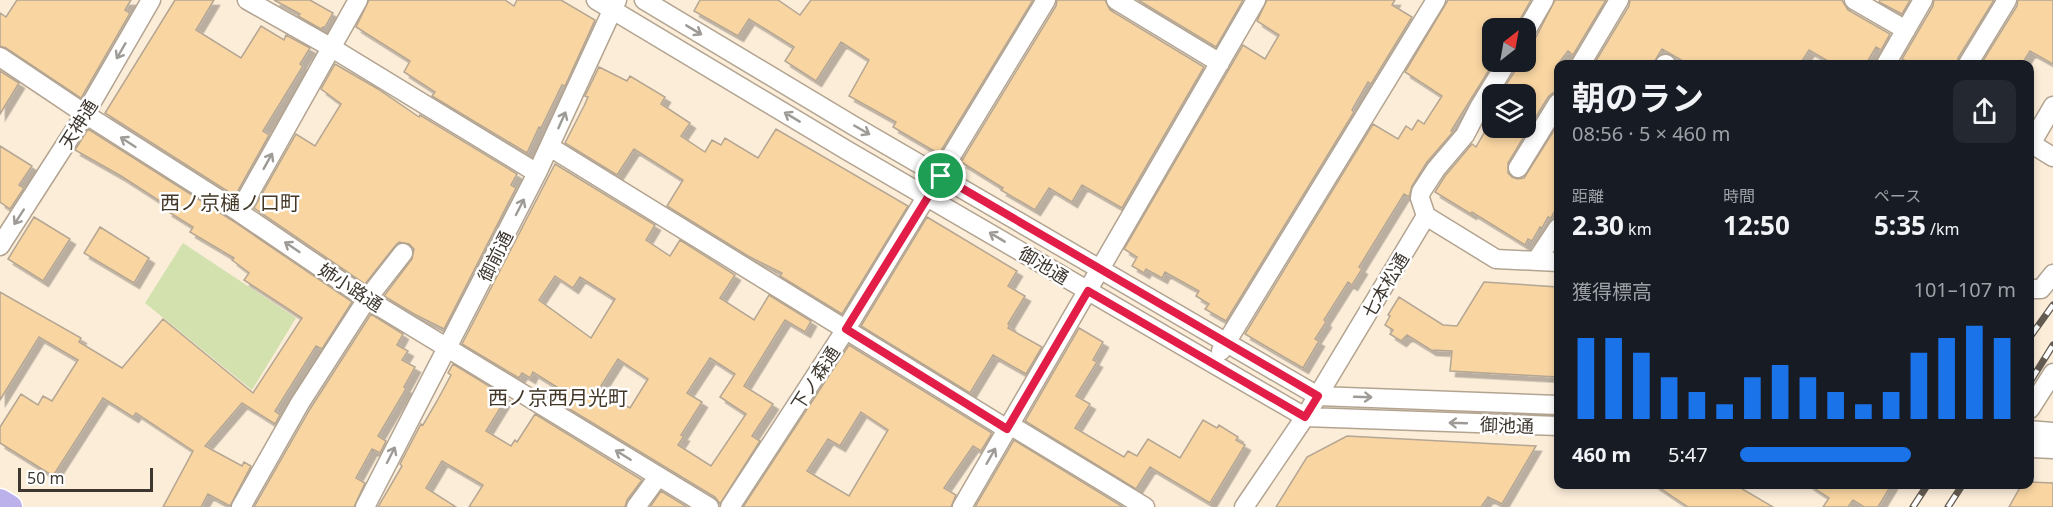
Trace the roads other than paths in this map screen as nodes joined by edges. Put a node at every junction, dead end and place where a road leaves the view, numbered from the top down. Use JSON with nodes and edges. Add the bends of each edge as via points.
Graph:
{"nodes":[{"id":1,"x":151,"y":0,"type":"edge"},
{"id":2,"x":247,"y":0,"type":"edge"},
{"id":3,"x":358,"y":0,"type":"edge"},
{"id":4,"x":596,"y":0,"type":"edge"},
{"id":5,"x":644,"y":0,"type":"edge"},
{"id":6,"x":1046,"y":0,"type":"edge"},
{"id":7,"x":1116,"y":0,"type":"edge"},
{"id":8,"x":1256,"y":0,"type":"edge"},
{"id":9,"x":1436,"y":0,"type":"edge"},
{"id":10,"x":1544,"y":0,"type":"edge"},
{"id":11,"x":1619,"y":0,"type":"edge"},
{"id":12,"x":1854,"y":0,"type":"edge"},
{"id":13,"x":1923,"y":0,"type":"edge"},
{"id":14,"x":2007,"y":0,"type":"edge"},
{"id":15,"x":615,"y":5,"type":"edge"},
{"id":16,"x":1534,"y":18,"type":"edge"},
{"id":17,"x":1906,"y":30,"type":"junction"},
{"id":18,"x":332,"y":48,"type":"junction"},
{"id":19,"x":0,"y":57,"type":"edge"},
{"id":20,"x":1583,"y":60,"type":"edge"},
{"id":21,"x":1889,"y":60,"type":"edge"},
{"id":22,"x":1970,"y":60,"type":"edge"},
{"id":23,"x":1220,"y":63,"type":"junction"},
{"id":24,"x":1501,"y":72,"type":"edge"},
{"id":25,"x":2053,"y":106,"type":"edge"},
{"id":26,"x":1554,"y":110,"type":"edge"},
{"id":27,"x":85,"y":114,"type":"junction"},
{"id":28,"x":2034,"y":137,"type":"edge"},
{"id":29,"x":2034,"y":146,"type":"edge"},
{"id":30,"x":550,"y":147,"type":"junction"},
{"id":31,"x":2053,"y":157,"type":"edge"},
{"id":32,"x":1518,"y":168,"type":"dead end"},
{"id":33,"x":537,"y":173,"type":"junction"},
{"id":34,"x":941,"y":176,"type":"junction"},
{"id":35,"x":928,"y":196,"type":"junction"},
{"id":36,"x":239,"y":212,"type":"junction"},
{"id":37,"x":1426,"y":216,"type":"junction"},
{"id":38,"x":1554,"y":234,"type":"edge"},
{"id":39,"x":0,"y":246,"type":"edge"},
{"id":40,"x":403,"y":253,"type":"dead end"},
{"id":41,"x":1536,"y":261,"type":"junction"},
{"id":42,"x":1554,"y":262,"type":"edge"},
{"id":43,"x":1100,"y":269,"type":"junction"},
{"id":44,"x":2053,"y":274,"type":"edge"},
{"id":45,"x":2034,"y":289,"type":"edge"},
{"id":46,"x":1088,"y":291,"type":"junction"},
{"id":47,"x":368,"y":299,"type":"junction"},
{"id":48,"x":846,"y":329,"type":"junction"},
{"id":49,"x":1227,"y":342,"type":"junction"},
{"id":50,"x":447,"y":348,"type":"junction"},
{"id":51,"x":1214,"y":363,"type":"junction"},
{"id":52,"x":2053,"y":373,"type":"edge"},
{"id":53,"x":1318,"y":396,"type":"junction"},
{"id":54,"x":2034,"y":403,"type":"edge"},
{"id":55,"x":1554,"y":405,"type":"edge"},
{"id":56,"x":1305,"y":417,"type":"junction"},
{"id":57,"x":1554,"y":426,"type":"edge"},
{"id":58,"x":1009,"y":427,"type":"junction"},
{"id":59,"x":2034,"y":430,"type":"edge"},
{"id":60,"x":2053,"y":432,"type":"edge"},
{"id":61,"x":2034,"y":447,"type":"edge"},
{"id":62,"x":2053,"y":449,"type":"edge"},
{"id":63,"x":658,"y":477,"type":"junction"},
{"id":64,"x":0,"y":501,"type":"edge"},
{"id":65,"x":10,"y":507,"type":"edge"},
{"id":66,"x":241,"y":507,"type":"edge"},
{"id":67,"x":365,"y":507,"type":"edge"},
{"id":68,"x":636,"y":507,"type":"edge"},
{"id":69,"x":709,"y":507,"type":"edge"},
{"id":70,"x":730,"y":507,"type":"edge"},
{"id":71,"x":962,"y":507,"type":"edge"},
{"id":72,"x":1145,"y":507,"type":"edge"},
{"id":73,"x":1244,"y":507,"type":"edge"}],
"edges":[{"from":1,"to":27,"type":"street","name":"天神通","one_way":true},
{"from":2,"to":18,"type":"street"},
{"from":3,"to":18,"type":"street"},
{"from":4,"to":15,"type":"street","name":"御池通"},
{"from":5,"to":34,"type":"street","name":"御池通","one_way":true},
{"from":6,"to":34,"type":"street","name":"下ノ森通"},
{"from":7,"to":23,"type":"street"},
{"from":8,"to":23,"type":"street"},
{"from":9,"to":49,"type":"street"},
{"from":10,"to":16,"type":"street"},
{"from":11,"to":20,"type":"street"},
{"from":12,"to":17,"type":"street"},
{"from":13,"to":17,"type":"street"},
{"from":14,"to":22,"type":"street"},
{"from":30,"to":15,"type":"street","name":"御前通","one_way":true},
{"from":35,"to":15,"type":"street","name":"御池通","one_way":true,"via":[[838,145]]},
{"from":17,"to":21,"type":"street"},
{"from":18,"to":33,"type":"street"},
{"from":36,"to":18,"type":"street","one_way":true},
{"from":19,"to":27,"type":"street","name":"姉小路通"},
{"from":23,"to":43,"type":"street"},
{"from":24,"to":37,"type":"street","via":[[1465,135],[1421,192]]},
{"from":25,"to":28,"type":"street"},
{"from":26,"to":32,"type":"street"},
{"from":36,"to":27,"type":"street","name":"姉小路通","one_way":true},
{"from":27,"to":39,"type":"street","name":"天神通","one_way":true},
{"from":29,"to":31,"type":"street"},
{"from":30,"to":33,"type":"street","name":"御前通"},
{"from":30,"to":48,"type":"street"},
{"from":50,"to":33,"type":"street","name":"御前通","one_way":true},
{"from":34,"to":35,"type":"street","name":"下ノ森通"},
{"from":34,"to":43,"type":"street","name":"御池通"},
{"from":46,"to":35,"type":"street","name":"御池通","one_way":true},
{"from":35,"to":48,"type":"street","name":"下ノ森通"},
{"from":47,"to":36,"type":"street","name":"姉小路通","one_way":true},
{"from":37,"to":41,"type":"street","via":[[1496,259]]},
{"from":37,"to":53,"type":"street","name":"七本松通"},
{"from":38,"to":41,"type":"street"},
{"from":40,"to":47,"type":"street"},
{"from":41,"to":42,"type":"street"},
{"from":43,"to":46,"type":"street"},
{"from":43,"to":49,"type":"street","name":"御池通"},
{"from":44,"to":45,"type":"street","via":[[2041,289]]},
{"from":46,"to":51,"type":"street","name":"御池通"},
{"from":46,"to":58,"type":"street"},
{"from":47,"to":50,"type":"street","name":"姉小路通"},
{"from":47,"to":66,"type":"street","via":[[300,403]]},
{"from":48,"to":58,"type":"street"},
{"from":48,"to":70,"type":"street","name":"下ノ森通"},
{"from":49,"to":51,"type":"street"},
{"from":49,"to":53,"type":"street","name":"御池通"},
{"from":63,"to":50,"type":"street","name":"姉小路通","one_way":true},
{"from":67,"to":50,"type":"street","name":"御前通","one_way":true},
{"from":51,"to":56,"type":"street","name":"御池通"},
{"from":52,"to":54,"type":"street"},
{"from":53,"to":55,"type":"street","name":"御池通","one_way":true},
{"from":53,"to":56,"type":"street","name":"七本松通"},
{"from":57,"to":56,"type":"street","name":"御池通","one_way":true},
{"from":56,"to":73,"type":"street","name":"七本松通"},
{"from":71,"to":58,"type":"street","one_way":true},
{"from":58,"to":72,"type":"street"},
{"from":59,"to":60,"type":"street"},
{"from":61,"to":62,"type":"street"},
{"from":63,"to":68,"type":"street"},
{"from":63,"to":69,"type":"street","name":"姉小路通"},
{"from":64,"to":65,"type":"main road"}]}
